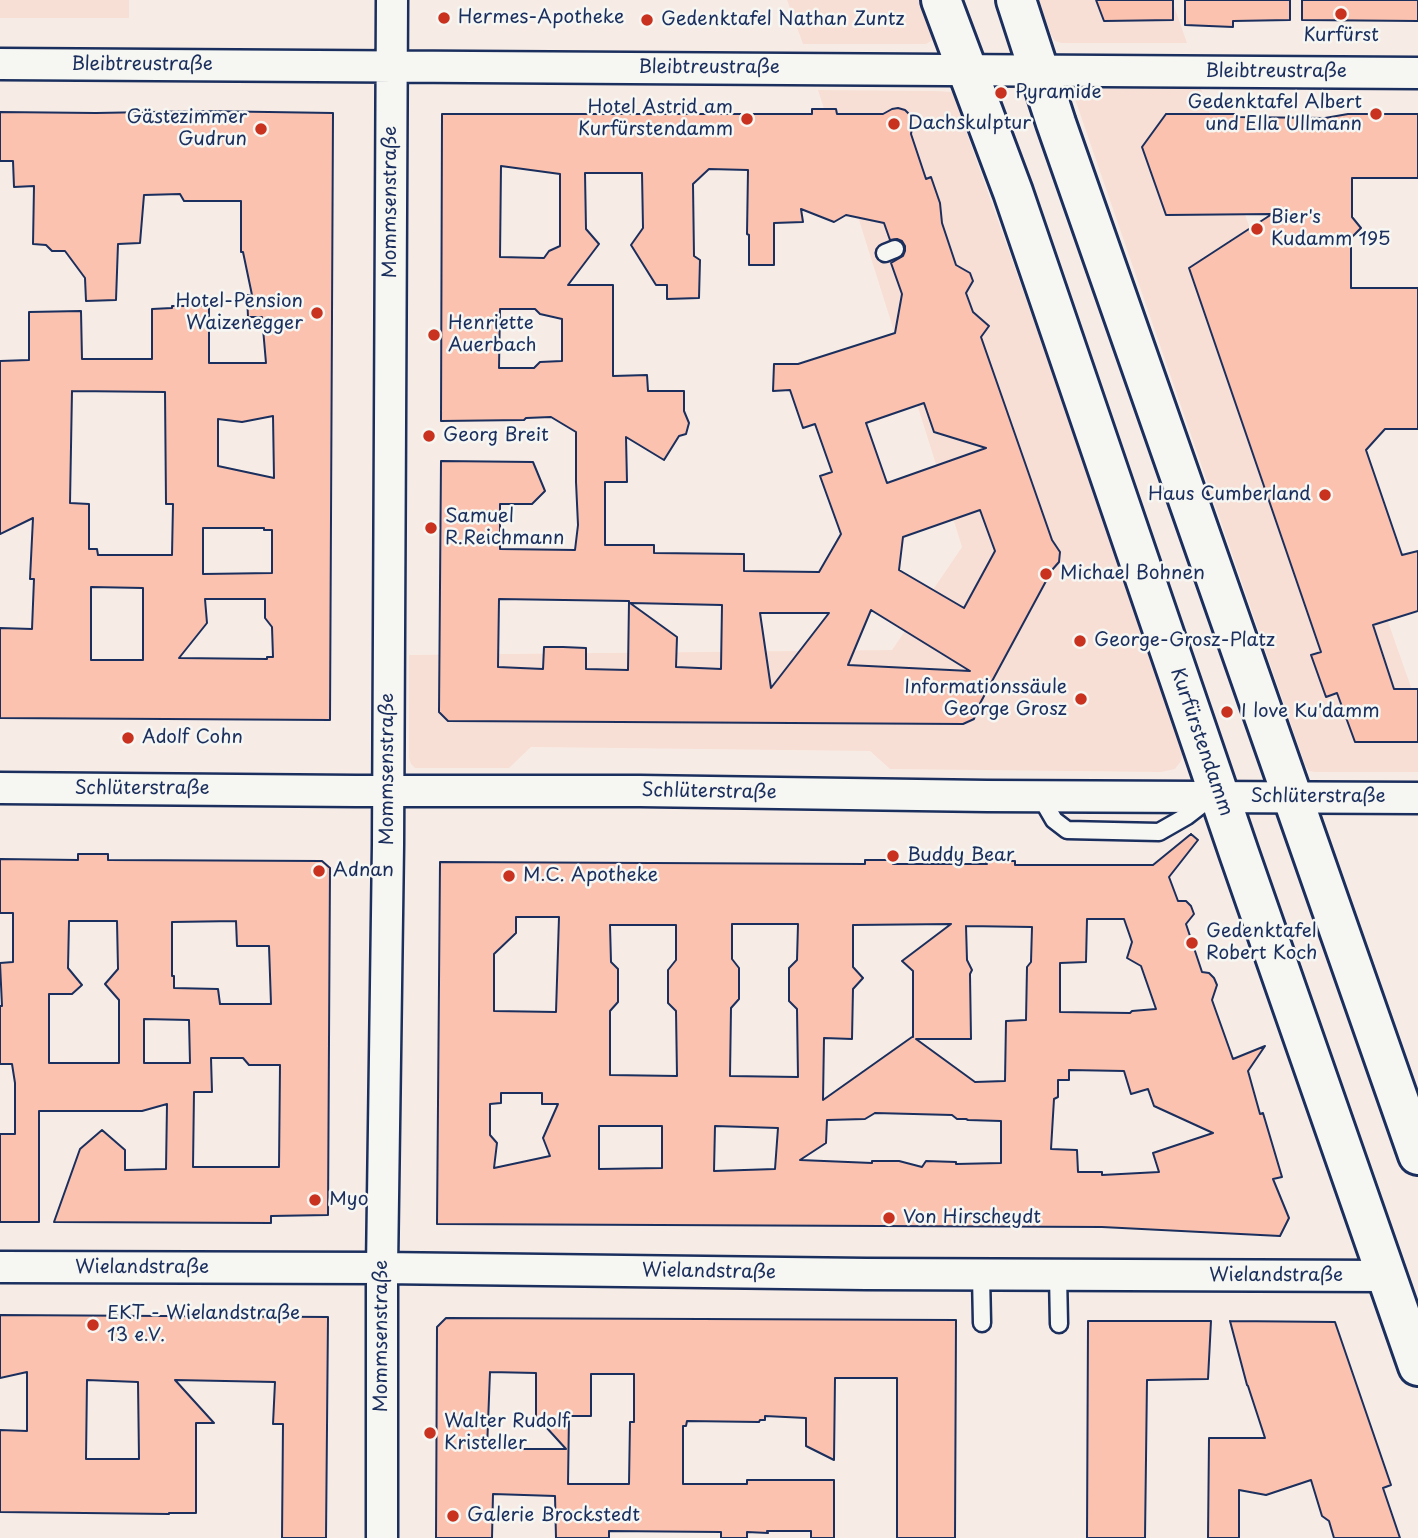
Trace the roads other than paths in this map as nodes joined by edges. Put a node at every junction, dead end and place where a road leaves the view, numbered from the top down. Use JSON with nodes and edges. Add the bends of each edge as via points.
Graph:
{"nodes":[{"id":1,"x":392,"y":0,"type":"edge"},
{"id":2,"x":941,"y":0,"type":"edge"},
{"id":3,"x":1016,"y":0,"type":"edge"},
{"id":4,"x":0,"y":64,"type":"edge"},
{"id":5,"x":392,"y":66,"type":"junction"},
{"id":6,"x":966,"y":70,"type":"junction"},
{"id":7,"x":1039,"y":71,"type":"junction"},
{"id":8,"x":1418,"y":73,"type":"edge"},
{"id":9,"x":0,"y":788,"type":"edge"},
{"id":10,"x":388,"y":791,"type":"junction"},
{"id":11,"x":1215,"y":797,"type":"junction"},
{"id":12,"x":1292,"y":797,"type":"junction"},
{"id":13,"x":1418,"y":798,"type":"edge"},
{"id":14,"x":1418,"y":1155,"type":"edge"},
{"id":15,"x":0,"y":1267,"type":"edge"},
{"id":16,"x":382,"y":1268,"type":"junction"},
{"id":17,"x":981,"y":1275,"type":"junction"},
{"id":18,"x":1058,"y":1275,"type":"junction"},
{"id":19,"x":1402,"y":1276,"type":"edge"},
{"id":20,"x":982,"y":1324,"type":"dead end"},
{"id":21,"x":1059,"y":1324,"type":"dead end"},
{"id":22,"x":1418,"y":1366,"type":"edge"},
{"id":23,"x":382,"y":1538,"type":"edge"}],
"edges":[{"from":1,"to":5,"type":"street","name":"Mommsenstraße"},
{"from":2,"to":6,"type":"main road","name":"Kurfürstendamm"},
{"from":3,"to":7,"type":"main road"},
{"from":4,"to":5,"type":"street","name":"Bleibtreustraße"},
{"from":5,"to":6,"type":"street","name":"Bleibtreustraße"},
{"from":5,"to":10,"type":"street","name":"Mommsenstraße"},
{"from":6,"to":7,"type":"street","name":"Bleibtreustraße"},
{"from":6,"to":11,"type":"main road","name":"Kurfürstendamm","via":[[1026,231]]},
{"from":7,"to":8,"type":"street","name":"Bleibtreustraße"},
{"from":7,"to":12,"type":"main road"},
{"from":9,"to":10,"type":"street","name":"Schlüterstraße"},
{"from":10,"to":11,"type":"street","name":"Schlüterstraße"},
{"from":10,"to":16,"type":"street","name":"Mommsenstraße"},
{"from":11,"to":12,"type":"street","name":"Schlüterstraße"},
{"from":11,"to":19,"type":"main road","name":"Kurfürstendamm"},
{"from":12,"to":13,"type":"street","name":"Schlüterstraße"},
{"from":12,"to":14,"type":"main road"},
{"from":15,"to":16,"type":"street","name":"Wielandstraße"},
{"from":16,"to":17,"type":"street","name":"Wielandstraße"},
{"from":16,"to":23,"type":"street","name":"Mommsenstraße"},
{"from":17,"to":18,"type":"street","name":"Wielandstraße"},
{"from":17,"to":20,"type":"lane"},
{"from":18,"to":19,"type":"street","name":"Wielandstraße"},
{"from":18,"to":21,"type":"lane"},
{"from":19,"to":22,"type":"main road","name":"Kurfürstendamm"}]}
